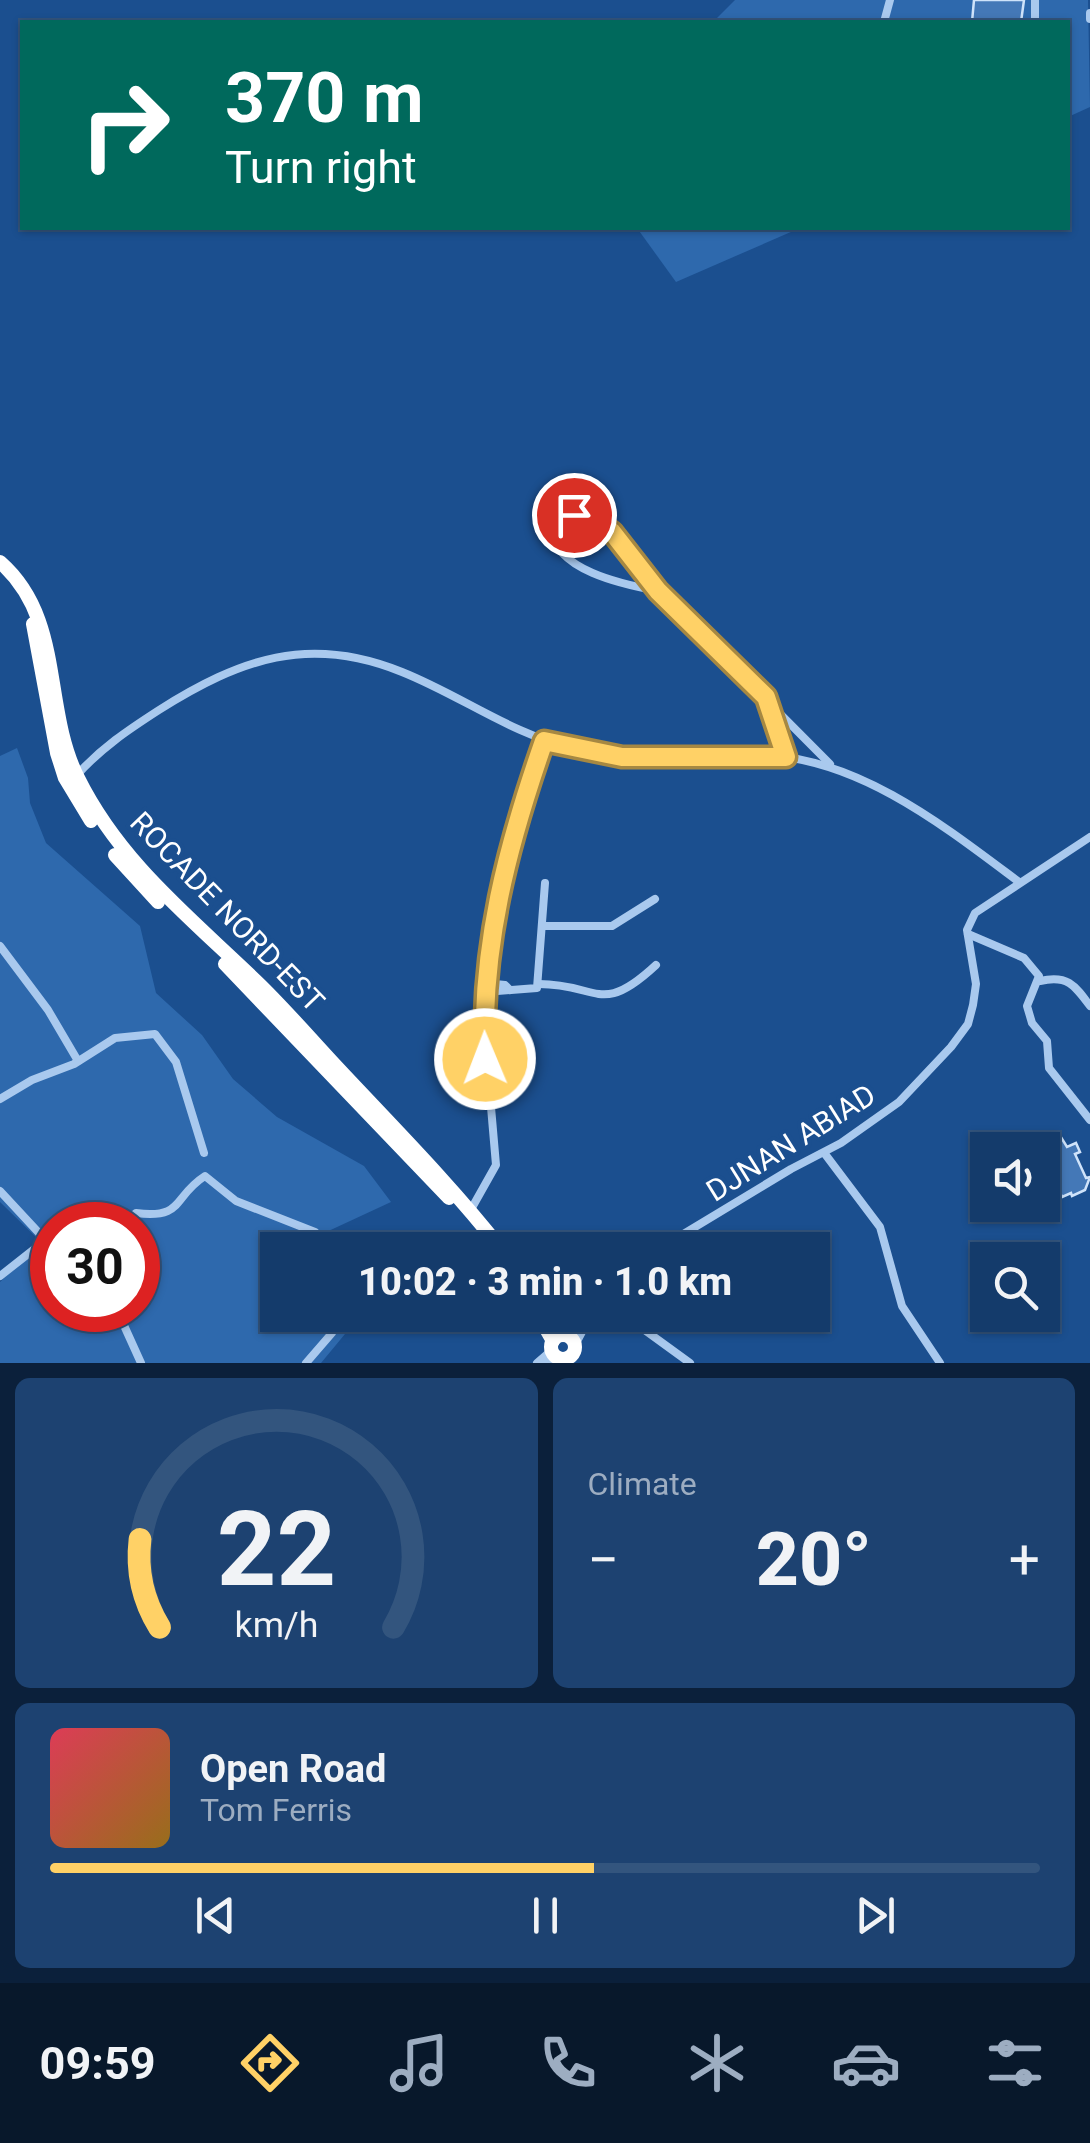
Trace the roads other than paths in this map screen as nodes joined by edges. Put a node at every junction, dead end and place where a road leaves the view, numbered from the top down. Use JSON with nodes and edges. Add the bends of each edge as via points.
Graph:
{"nodes":[{"id":1,"x":1036,"y":0,"type":"edge"},
{"id":2,"x":1025,"y":15,"type":"dead end"},
{"id":3,"x":1034,"y":20,"type":"edge"},
{"id":4,"x":0,"y":562,"type":"edge"},
{"id":5,"x":0,"y":573,"type":"edge"},
{"id":6,"x":658,"y":591,"type":"junction"},
{"id":7,"x":766,"y":697,"type":"junction"},
{"id":8,"x":544,"y":741,"type":"junction"},
{"id":9,"x":100,"y":749,"type":"junction"},
{"id":10,"x":786,"y":757,"type":"junction"},
{"id":11,"x":70,"y":759,"type":"junction"},
{"id":12,"x":832,"y":766,"type":"junction"},
{"id":13,"x":76,"y":776,"type":"junction"},
{"id":14,"x":1090,"y":837,"type":"edge"},
{"id":15,"x":1018,"y":882,"type":"junction"},
{"id":16,"x":545,"y":883,"type":"dead end"},
{"id":17,"x":655,"y":899,"type":"dead end"},
{"id":18,"x":542,"y":926,"type":"junction"},
{"id":19,"x":968,"y":934,"type":"junction"},
{"id":20,"x":0,"y":946,"type":"edge"},
{"id":21,"x":656,"y":965,"type":"dead end"},
{"id":22,"x":1040,"y":981,"type":"junction"},
{"id":23,"x":538,"y":984,"type":"junction"},
{"id":24,"x":485,"y":988,"type":"junction"},
{"id":25,"x":1090,"y":1006,"type":"edge"},
{"id":26,"x":78,"y":1061,"type":"junction"},
{"id":27,"x":0,"y":1099,"type":"edge"},
{"id":28,"x":1090,"y":1120,"type":"edge"},
{"id":29,"x":204,"y":1153,"type":"dead end"},
{"id":30,"x":826,"y":1154,"type":"junction"},
{"id":31,"x":0,"y":1192,"type":"edge"},
{"id":32,"x":470,"y":1213,"type":"junction"},
{"id":33,"x":160,"y":1214,"type":"edge"},
{"id":34,"x":30,"y":1226,"type":"edge"},
{"id":35,"x":315,"y":1232,"type":"edge"},
{"id":36,"x":476,"y":1232,"type":"edge"},
{"id":37,"x":486,"y":1232,"type":"edge"},
{"id":38,"x":687,"y":1232,"type":"edge"},
{"id":39,"x":30,"y":1253,"type":"edge"},
{"id":40,"x":0,"y":1276,"type":"edge"},
{"id":41,"x":126,"y":1332,"type":"edge"},
{"id":42,"x":332,"y":1332,"type":"edge"},
{"id":43,"x":647,"y":1332,"type":"edge"},
{"id":44,"x":563,"y":1350,"type":"edge"},
{"id":45,"x":141,"y":1363,"type":"edge"},
{"id":46,"x":306,"y":1363,"type":"edge"},
{"id":47,"x":538,"y":1363,"type":"edge"},
{"id":48,"x":588,"y":1363,"type":"edge"},
{"id":49,"x":690,"y":1363,"type":"edge"},
{"id":50,"x":940,"y":1363,"type":"edge"}],
"edges":[{"from":1,"to":3,"type":"street"},
{"from":2,"to":3,"type":"street"},
{"from":4,"to":11,"type":"highway","name":"ROCADE NORD-EST","via":[[36,609]]},
{"from":5,"to":36,"type":"highway","name":"ROCADE NORD-EST","via":[[29,612],[61,765],[94,826],[127,871],[247,986]]},
{"from":6,"to":6,"type":"street","via":[[598,521],[574,515],[553,527],[560,551],[578,565]]},
{"from":6,"to":7,"type":"street"},
{"from":7,"to":10,"type":"street"},
{"from":7,"to":12,"type":"street"},
{"from":8,"to":9,"type":"street","via":[[403,672],[321,653],[263,659],[227,671]]},
{"from":8,"to":10,"type":"street","via":[[622,757]]},
{"from":8,"to":24,"type":"street","via":[[505,858]]},
{"from":9,"to":11,"type":"street"},
{"from":9,"to":13,"type":"street"},
{"from":10,"to":12,"type":"street"},
{"from":11,"to":13,"type":"highway","name":"ROCADE NORD-EST"},
{"from":12,"to":15,"type":"street","via":[[876,786]]},
{"from":13,"to":32,"type":"highway","name":"ROCADE NORD-EST","via":[[125,853],[259,983]]},
{"from":14,"to":15,"type":"street"},
{"from":15,"to":19,"type":"street","via":[[980,907]]},
{"from":16,"to":18,"type":"street"},
{"from":17,"to":18,"type":"street","via":[[612,926]]},
{"from":18,"to":23,"type":"street"},
{"from":19,"to":22,"type":"street","via":[[1024,958]]},
{"from":19,"to":30,"type":"street","name":"DJNAN ABIAD","via":[[976,984],[963,1031],[899,1102]]},
{"from":20,"to":26,"type":"street"},
{"from":21,"to":23,"type":"street","via":[[620,994]]},
{"from":22,"to":25,"type":"street","via":[[1063,978]]},
{"from":22,"to":28,"type":"street","via":[[1027,1002],[1032,1023],[1047,1041],[1055,1078]]},
{"from":23,"to":24,"type":"street","via":[[534,990]]},
{"from":24,"to":32,"type":"street","via":[[485,1059],[497,1153]]},
{"from":26,"to":27,"type":"street"},
{"from":26,"to":29,"type":"street","via":[[128,1034],[158,1036],[176,1062]]},
{"from":30,"to":38,"type":"street","name":"DJNAN ABIAD"},
{"from":30,"to":50,"type":"street","via":[[880,1227],[902,1306]]},
{"from":31,"to":34,"type":"street"},
{"from":32,"to":37,"type":"highway","name":"ROCADE NORD-EST"},
{"from":33,"to":35,"type":"street","via":[[205,1176],[236,1201]]},
{"from":39,"to":40,"type":"street"},
{"from":41,"to":45,"type":"street"},
{"from":42,"to":46,"type":"street"},
{"from":43,"to":49,"type":"street"},
{"from":44,"to":47,"type":"street"},
{"from":44,"to":48,"type":"highway"}]}
